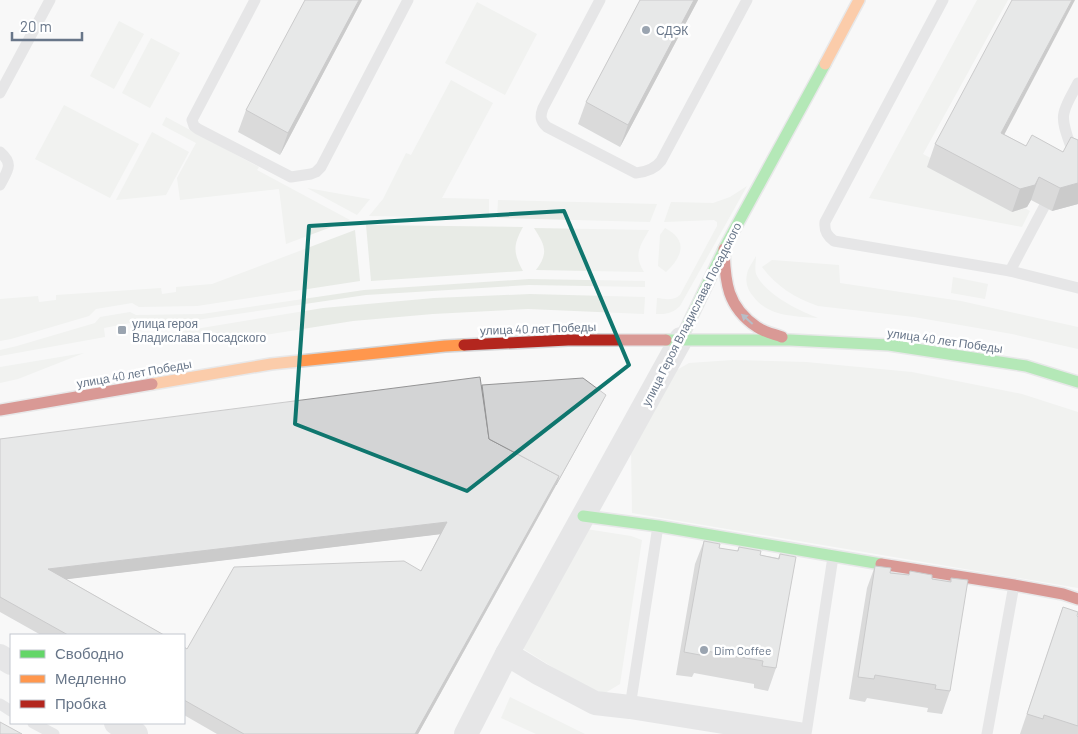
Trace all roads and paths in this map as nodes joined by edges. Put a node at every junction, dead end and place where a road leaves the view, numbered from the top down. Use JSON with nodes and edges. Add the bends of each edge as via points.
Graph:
{"nodes":[{"id":1,"x":50,"y":0,"type":"edge"},
{"id":2,"x":255,"y":0,"type":"edge"},
{"id":3,"x":408,"y":0,"type":"edge"},
{"id":4,"x":600,"y":0,"type":"edge"},
{"id":5,"x":747,"y":0,"type":"edge"},
{"id":6,"x":859,"y":0,"type":"edge"},
{"id":7,"x":943,"y":0,"type":"edge"},
{"id":8,"x":1078,"y":84,"type":"edge"},
{"id":9,"x":0,"y":93,"type":"edge"},
{"id":10,"x":0,"y":152,"type":"edge"},
{"id":11,"x":1073,"y":155,"type":"edge"},
{"id":12,"x":0,"y":185,"type":"edge"},
{"id":13,"x":1044,"y":207,"type":"edge"},
{"id":14,"x":724,"y":249,"type":"junction"},
{"id":15,"x":1010,"y":271,"type":"junction"},
{"id":16,"x":1078,"y":288,"type":"edge"},
{"id":17,"x":681,"y":339,"type":"junction"},
{"id":18,"x":790,"y":340,"type":"junction"},
{"id":19,"x":1078,"y":382,"type":"edge"},
{"id":20,"x":0,"y":410,"type":"edge"},
{"id":21,"x":583,"y":516,"type":"junction"},
{"id":22,"x":658,"y":526,"type":"junction"},
{"id":23,"x":833,"y":557,"type":"junction"},
{"id":24,"x":1014,"y":585,"type":"junction"},
{"id":25,"x":1078,"y":599,"type":"edge"},
{"id":26,"x":508,"y":654,"type":"junction"},
{"id":27,"x":630,"y":707,"type":"junction"},
{"id":28,"x":35,"y":724,"type":"edge"},
{"id":29,"x":118,"y":724,"type":"edge"},
{"id":30,"x":54,"y":734,"type":"edge"},
{"id":31,"x":136,"y":734,"type":"edge"},
{"id":32,"x":466,"y":734,"type":"edge"},
{"id":33,"x":799,"y":734,"type":"edge"},
{"id":34,"x":806,"y":734,"type":"edge"},
{"id":35,"x":988,"y":734,"type":"edge"}],
"edges":[{"from":1,"to":9,"type":"lane"},
{"from":2,"to":3,"type":"lane","via":[[192,120],[198,129],[291,177],[311,174],[320,166]]},
{"from":4,"to":5,"type":"lane","via":[[540,116],[547,127],[636,173],[654,168],[661,161]]},
{"from":6,"to":14,"type":"street","name":"улица Героя Владислава Посадского"},
{"from":7,"to":15,"type":"lane","via":[[824,229],[834,241]]},
{"from":8,"to":11,"type":"lane","via":[[1063,115]]},
{"from":10,"to":12,"type":"lane","via":[[7,158],[9,166]]},
{"from":13,"to":15,"type":"lane"},
{"from":14,"to":17,"type":"street","name":"улица Героя Владислава Посадского"},
{"from":18,"to":14,"type":"street","one_way":true,"via":[[758,328],[740,312],[730,296]]},
{"from":15,"to":16,"type":"lane"},
{"from":17,"to":18,"type":"street","name":"улица 40 лет Победы"},
{"from":17,"to":20,"type":"street","name":"улица 40 лет Победы","via":[[445,346],[271,364]]},
{"from":17,"to":21,"type":"street","name":"улица Героя Владислава Посадского"},
{"from":18,"to":19,"type":"street","name":"улица 40 лет Победы","via":[[889,345],[1026,366]]},
{"from":21,"to":22,"type":"street"},
{"from":21,"to":26,"type":"street","name":"улица Героя Владислава Посадского"},
{"from":22,"to":23,"type":"street"},
{"from":22,"to":27,"type":"lane"},
{"from":23,"to":24,"type":"street"},
{"from":23,"to":34,"type":"lane"},
{"from":24,"to":25,"type":"street"},
{"from":24,"to":35,"type":"lane"},
{"from":26,"to":27,"type":"street","via":[[595,703]]},
{"from":26,"to":32,"type":"street","name":"улица Героя Владислава Посадского"},
{"from":27,"to":33,"type":"street"},
{"from":28,"to":30,"type":"lane"},
{"from":29,"to":31,"type":"street"}]}
